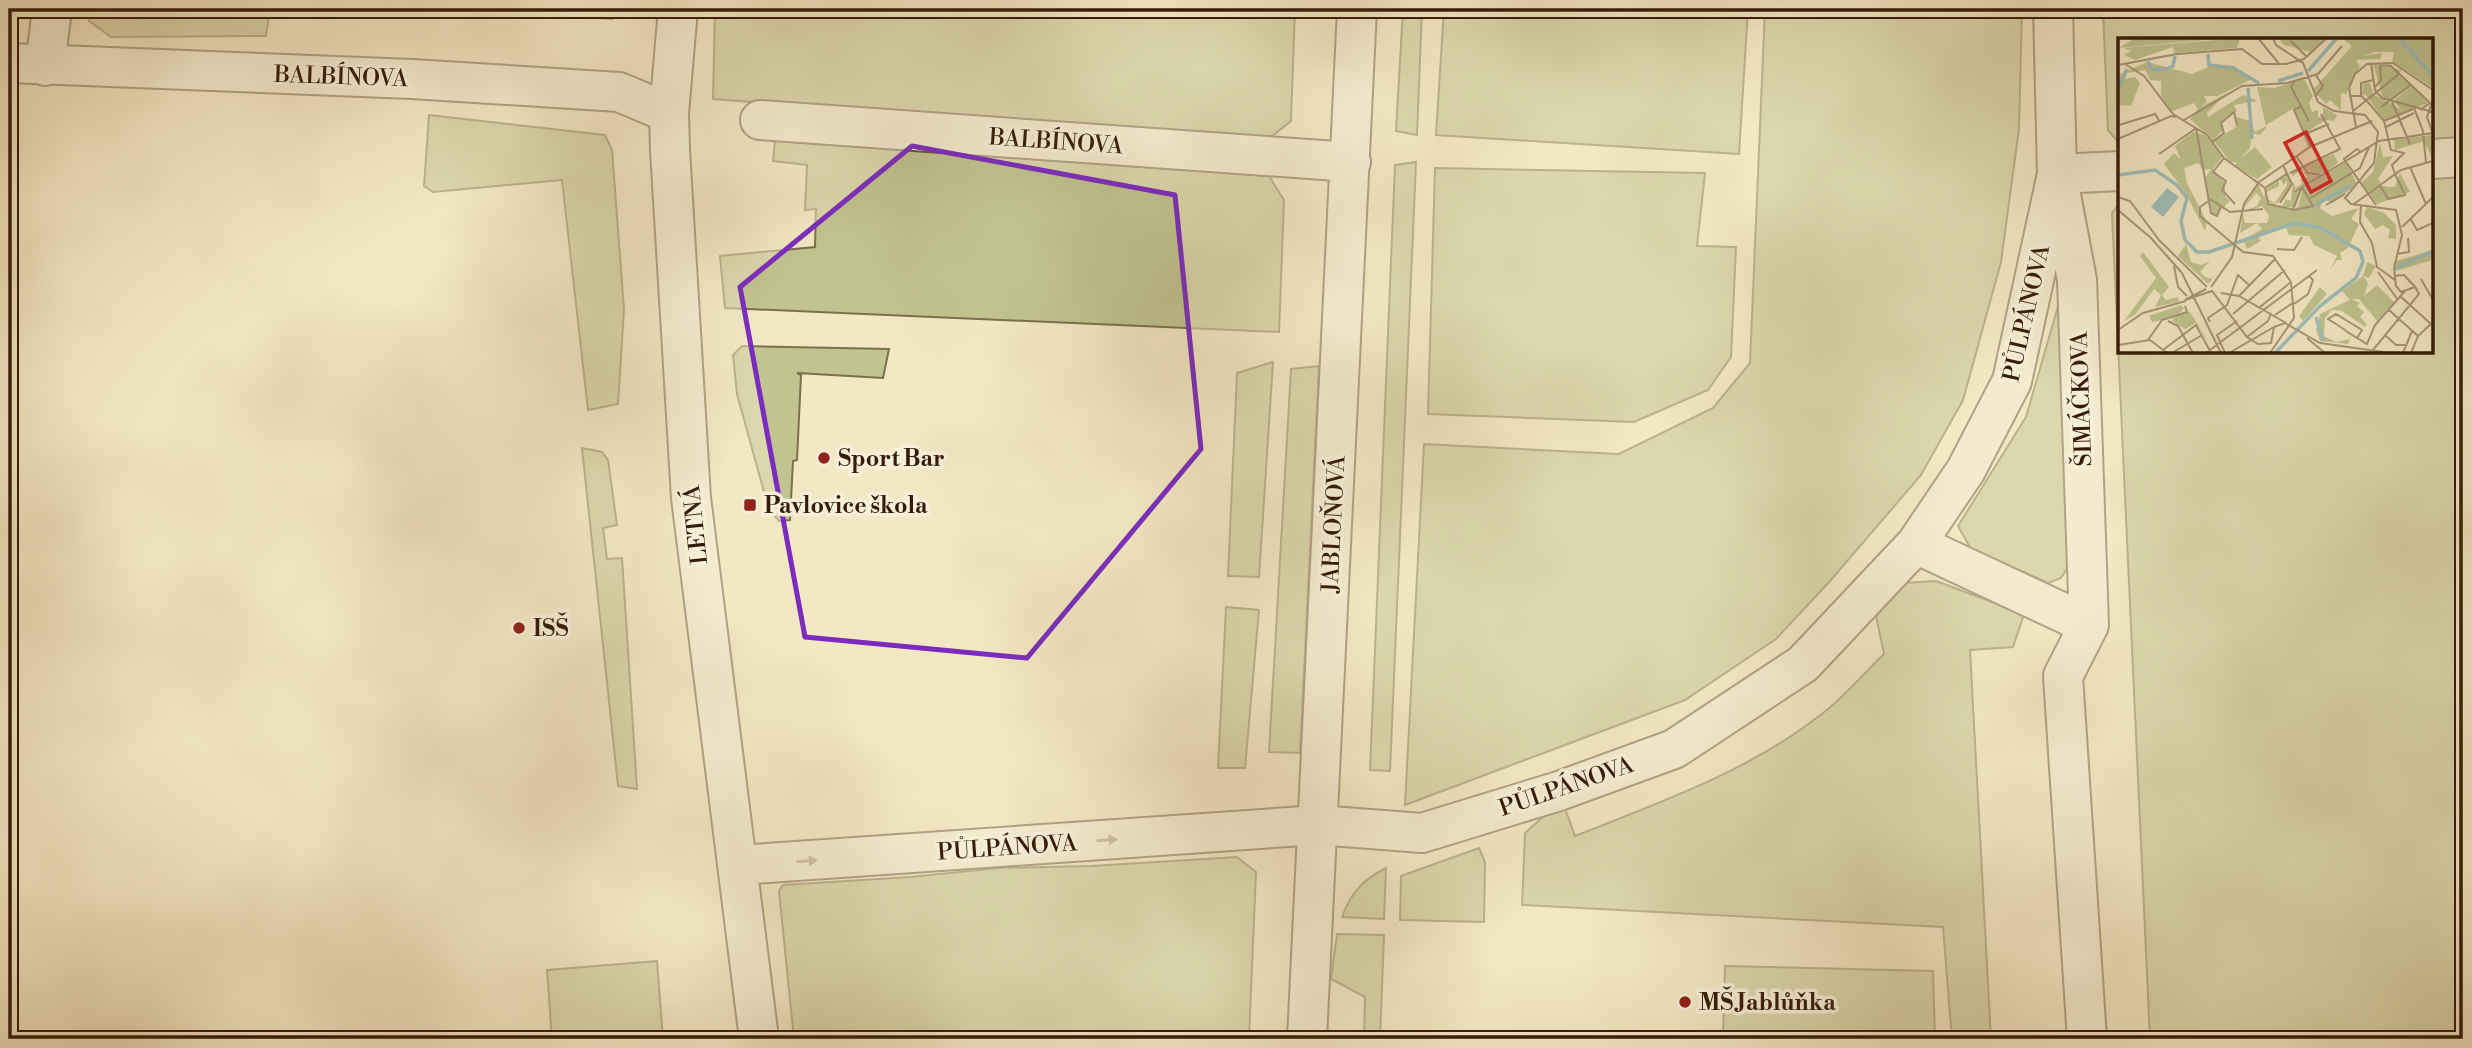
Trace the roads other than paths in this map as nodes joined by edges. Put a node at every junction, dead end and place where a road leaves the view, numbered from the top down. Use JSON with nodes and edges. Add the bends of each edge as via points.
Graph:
{"nodes":[{"id":1,"x":52,"y":9,"type":"edge"},
{"id":2,"x":678,"y":9,"type":"edge"},
{"id":3,"x":1357,"y":9,"type":"edge"},
{"id":4,"x":2053,"y":9,"type":"edge"},
{"id":5,"x":27,"y":64,"type":"edge"},
{"id":6,"x":669,"y":113,"type":"junction"},
{"id":7,"x":761,"y":120,"type":"dead end"},
{"id":8,"x":2463,"y":158,"type":"edge"},
{"id":9,"x":2434,"y":159,"type":"edge"},
{"id":10,"x":1351,"y":162,"type":"junction"},
{"id":11,"x":2118,"y":171,"type":"edge"},
{"id":12,"x":2057,"y":174,"type":"junction"},
{"id":13,"x":1916,"y":544,"type":"junction"},
{"id":14,"x":2089,"y":625,"type":"junction"},
{"id":15,"x":1318,"y":825,"type":"junction"},
{"id":16,"x":739,"y":866,"type":"junction"},
{"id":17,"x":759,"y":1039,"type":"edge"},
{"id":18,"x":1307,"y":1039,"type":"edge"},
{"id":19,"x":2087,"y":1039,"type":"edge"}],
"edges":[{"from":1,"to":5,"type":"street"},
{"from":2,"to":6,"type":"street","name":"LETNÁ"},
{"from":3,"to":10,"type":"street","name":"JABLOŇOVÁ"},
{"from":4,"to":12,"type":"street","name":"ŠIMÁČKOVA"},
{"from":5,"to":6,"type":"street","name":"BALBÍNOVA","via":[[619,92]]},
{"from":6,"to":16,"type":"street","name":"LETNÁ","via":[[691,498]]},
{"from":7,"to":10,"type":"street","name":"BALBÍNOVA"},
{"from":8,"to":9,"type":"street"},
{"from":10,"to":15,"type":"street","name":"JABLOŇOVÁ"},
{"from":11,"to":12,"type":"street"},
{"from":12,"to":13,"type":"street","name":"PŮLPÁNOVA","via":[[2012,381],[1966,470]]},
{"from":12,"to":14,"type":"street","name":"ŠIMÁČKOVA","via":[[2077,280]]},
{"from":13,"to":14,"type":"street"},
{"from":13,"to":15,"type":"street","name":"PŮLPÁNOVA","via":[[1803,664],[1674,749],[1422,833]]},
{"from":14,"to":19,"type":"street","name":"ŠIMÁČKOVA","via":[[2063,676]]},
{"from":16,"to":15,"type":"street","name":"PŮLPÁNOVA","one_way":true},
{"from":15,"to":18,"type":"street","name":"JABLOŇOVÁ"},
{"from":16,"to":17,"type":"street","name":"LETNÁ"}]}
